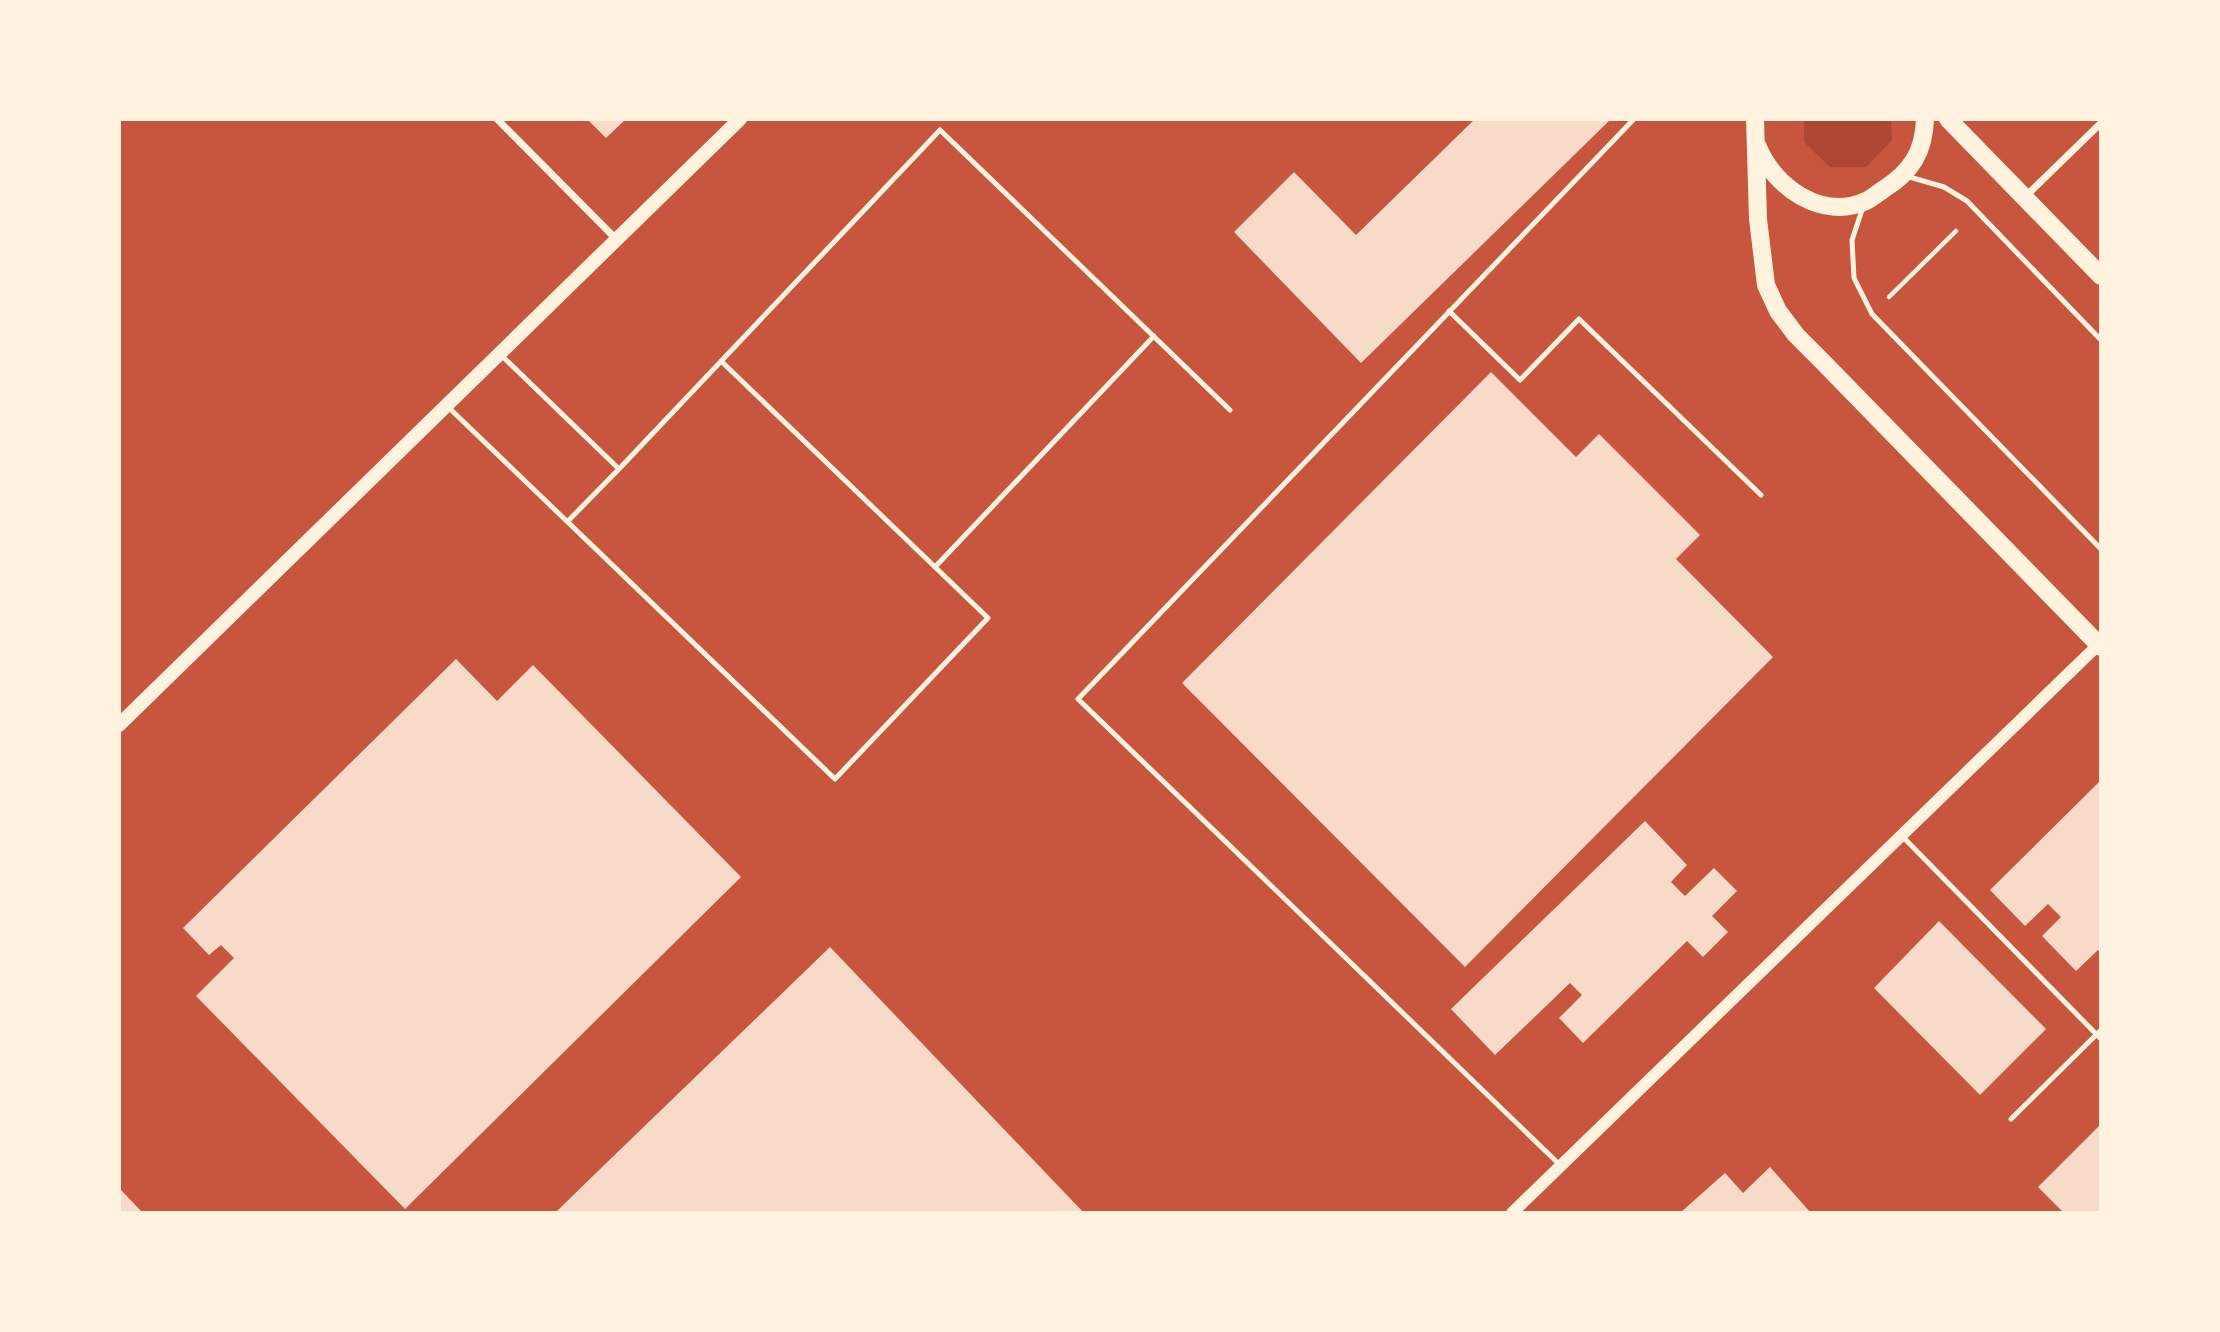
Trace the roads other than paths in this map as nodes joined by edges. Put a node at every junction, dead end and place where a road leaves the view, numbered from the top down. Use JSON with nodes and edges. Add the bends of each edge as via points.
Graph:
{"nodes":[{"id":1,"x":497,"y":119,"type":"edge"},
{"id":2,"x":740,"y":119,"type":"edge"},
{"id":3,"x":1634,"y":119,"type":"edge"},
{"id":4,"x":1755,"y":119,"type":"edge"},
{"id":5,"x":1925,"y":119,"type":"edge"},
{"id":6,"x":1948,"y":119,"type":"edge"},
{"id":7,"x":2101,"y":123,"type":"edge"},
{"id":8,"x":1756,"y":140,"type":"junction"},
{"id":9,"x":1905,"y":176,"type":"junction"},
{"id":10,"x":2025,"y":198,"type":"junction"},
{"id":11,"x":1865,"y":202,"type":"junction"},
{"id":12,"x":616,"y":239,"type":"junction"},
{"id":13,"x":2101,"y":276,"type":"edge"},
{"id":14,"x":1449,"y":312,"type":"junction"},
{"id":15,"x":1154,"y":336,"type":"junction"},
{"id":16,"x":2101,"y":340,"type":"edge"},
{"id":17,"x":500,"y":354,"type":"junction"},
{"id":18,"x":721,"y":361,"type":"junction"},
{"id":19,"x":447,"y":405,"type":"junction"},
{"id":20,"x":1230,"y":410,"type":"dead end"},
{"id":21,"x":619,"y":469,"type":"junction"},
{"id":22,"x":1761,"y":495,"type":"dead end"},
{"id":23,"x":568,"y":522,"type":"junction"},
{"id":24,"x":2101,"y":549,"type":"edge"},
{"id":25,"x":935,"y":567,"type":"junction"},
{"id":26,"x":2100,"y":646,"type":"edge"},
{"id":27,"x":119,"y":725,"type":"edge"},
{"id":28,"x":1901,"y":835,"type":"junction"},
{"id":29,"x":2099,"y":1034,"type":"edge"},
{"id":30,"x":2011,"y":1119,"type":"dead end"},
{"id":31,"x":1561,"y":1166,"type":"junction"},
{"id":32,"x":1511,"y":1213,"type":"edge"}],
"edges":[{"from":1,"to":12,"type":"street"},
{"from":2,"to":12,"type":"main road"},
{"from":3,"to":14,"type":"lane"},
{"from":4,"to":8,"type":"main road"},
{"from":5,"to":9,"type":"main road","via":[[1920,150]]},
{"from":6,"to":10,"type":"main road"},
{"from":7,"to":10,"type":"street"},
{"from":8,"to":11,"type":"main road","via":[[1778,181],[1797,195],[1819,204]]},
{"from":8,"to":26,"type":"main road","via":[[1761,256],[1766,285],[1778,311],[1796,335]]},
{"from":9,"to":11,"type":"main road"},
{"from":9,"to":16,"type":"lane","via":[[1944,187],[1967,201]]},
{"from":10,"to":13,"type":"main road"},
{"from":11,"to":24,"type":"lane","via":[[1852,240],[1854,278],[1872,314]]},
{"from":12,"to":17,"type":"main road"},
{"from":14,"to":22,"type":"lane","via":[[1520,380],[1579,319]]},
{"from":14,"to":31,"type":"lane","via":[[1078,699]]},
{"from":15,"to":18,"type":"lane","via":[[940,130]]},
{"from":15,"to":20,"type":"lane"},
{"from":15,"to":25,"type":"lane"},
{"from":17,"to":19,"type":"main road"},
{"from":17,"to":21,"type":"lane"},
{"from":18,"to":21,"type":"lane"},
{"from":18,"to":25,"type":"lane"},
{"from":19,"to":23,"type":"lane"},
{"from":19,"to":27,"type":"main road"},
{"from":21,"to":23,"type":"lane"},
{"from":23,"to":25,"type":"lane","via":[[835,779],[988,618]]},
{"from":26,"to":28,"type":"street"},
{"from":28,"to":29,"type":"lane"},
{"from":28,"to":31,"type":"street"},
{"from":29,"to":30,"type":"lane"},
{"from":31,"to":32,"type":"street"}]}
